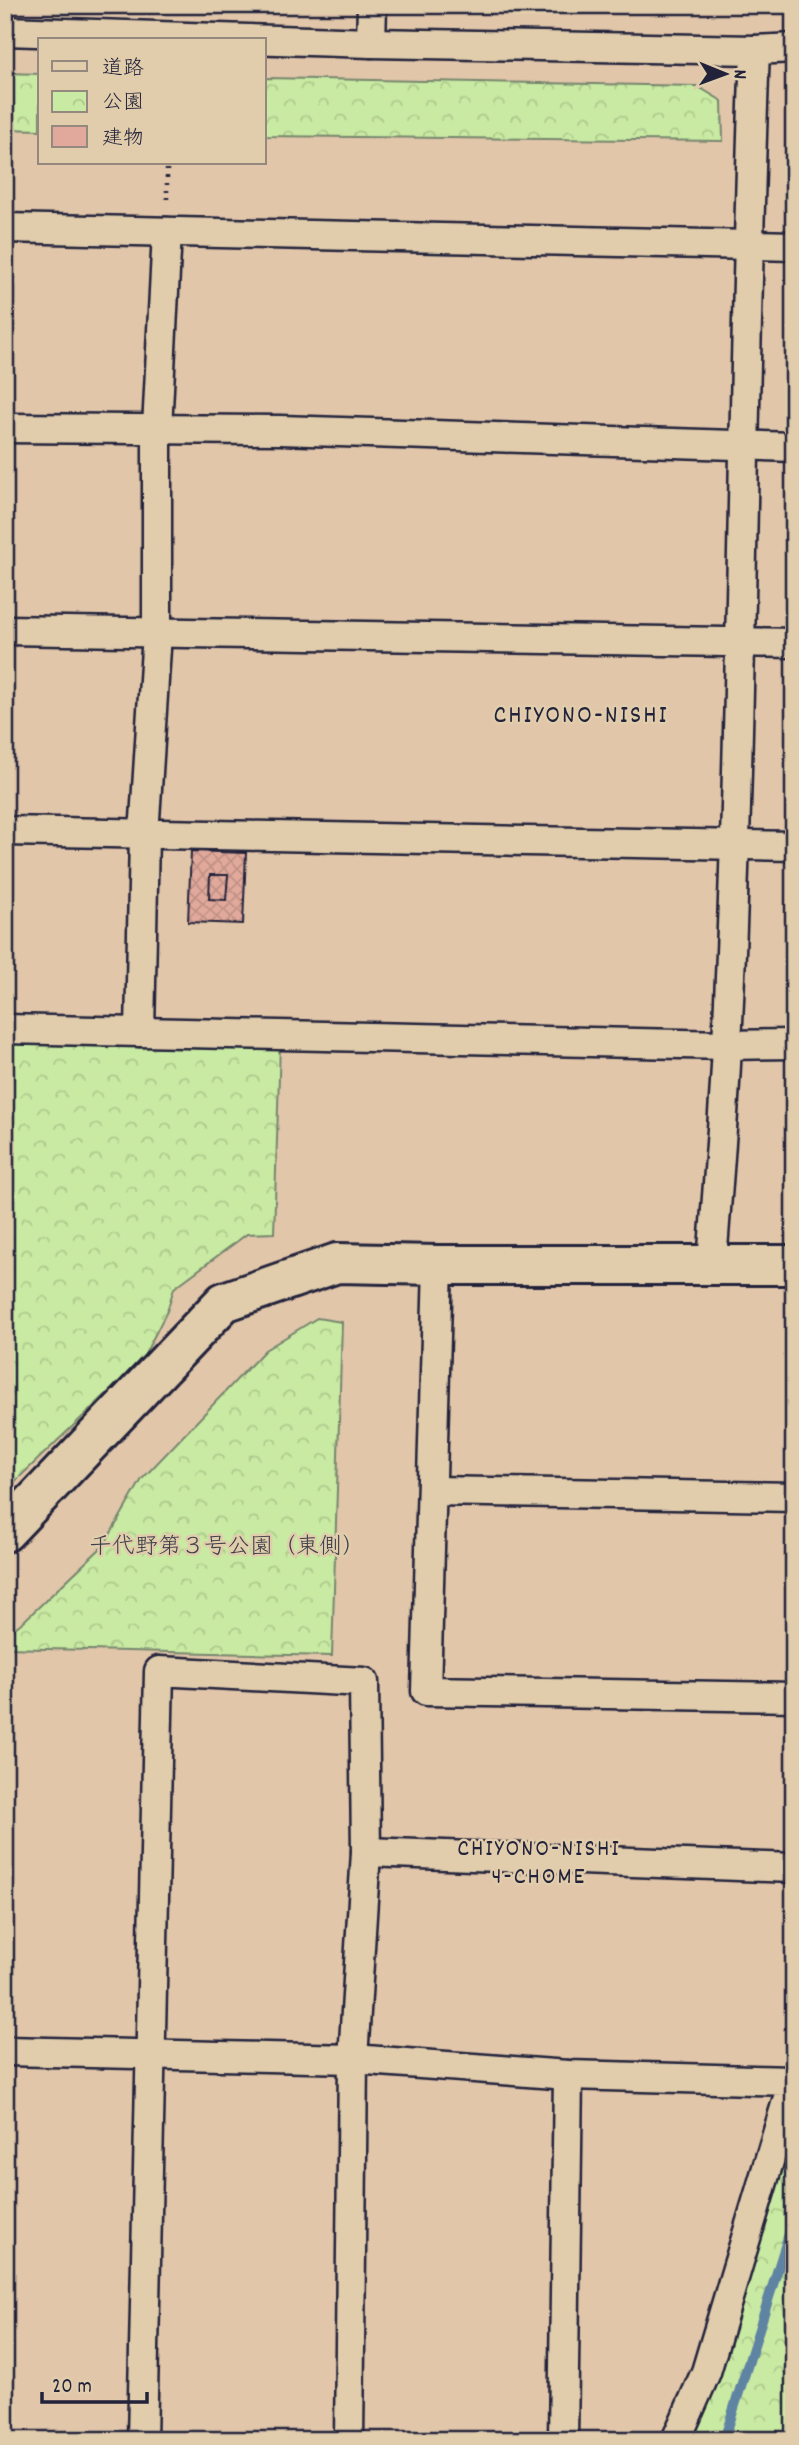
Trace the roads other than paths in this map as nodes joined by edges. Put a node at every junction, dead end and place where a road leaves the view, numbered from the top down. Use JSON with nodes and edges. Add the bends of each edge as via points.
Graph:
{"nodes":[{"id":1,"x":372,"y":5,"type":"edge"},
{"id":2,"x":5,"y":31,"type":"edge"},
{"id":3,"x":218,"y":38,"type":"edge"},
{"id":4,"x":266,"y":40,"type":"edge"},
{"id":5,"x":371,"y":43,"type":"junction"},
{"id":6,"x":794,"y":48,"type":"edge"},
{"id":7,"x":755,"y":50,"type":"junction"},
{"id":8,"x":5,"y":228,"type":"edge"},
{"id":9,"x":167,"y":232,"type":"junction"},
{"id":10,"x":747,"y":246,"type":"junction"},
{"id":11,"x":794,"y":246,"type":"edge"},
{"id":12,"x":5,"y":428,"type":"edge"},
{"id":13,"x":157,"y":429,"type":"junction"},
{"id":14,"x":744,"y":446,"type":"junction"},
{"id":15,"x":794,"y":447,"type":"edge"},
{"id":16,"x":5,"y":630,"type":"edge"},
{"id":17,"x":157,"y":633,"type":"junction"},
{"id":18,"x":740,"y":642,"type":"junction"},
{"id":19,"x":794,"y":643,"type":"edge"},
{"id":20,"x":5,"y":831,"type":"edge"},
{"id":21,"x":144,"y":835,"type":"junction"},
{"id":22,"x":734,"y":845,"type":"junction"},
{"id":23,"x":794,"y":845,"type":"edge"},
{"id":24,"x":5,"y":1028,"type":"edge"},
{"id":25,"x":140,"y":1032,"type":"junction"},
{"id":26,"x":794,"y":1044,"type":"edge"},
{"id":27,"x":727,"y":1045,"type":"junction"},
{"id":28,"x":712,"y":1264,"type":"junction"},
{"id":29,"x":438,"y":1265,"type":"junction"},
{"id":30,"x":794,"y":1265,"type":"edge"},
{"id":31,"x":433,"y":1491,"type":"junction"},
{"id":32,"x":794,"y":1497,"type":"edge"},
{"id":33,"x":5,"y":1532,"type":"edge"},
{"id":34,"x":794,"y":1697,"type":"edge"},
{"id":35,"x":366,"y":1852,"type":"junction"},
{"id":36,"x":794,"y":1868,"type":"edge"},
{"id":37,"x":5,"y":2051,"type":"edge"},
{"id":38,"x":150,"y":2053,"type":"junction"},
{"id":39,"x":352,"y":2059,"type":"junction"},
{"id":40,"x":568,"y":2076,"type":"junction"},
{"id":41,"x":793,"y":2079,"type":"edge"},
{"id":42,"x":142,"y":2440,"type":"edge"},
{"id":43,"x":349,"y":2440,"type":"edge"},
{"id":44,"x":563,"y":2440,"type":"edge"},
{"id":45,"x":676,"y":2440,"type":"edge"}],
"edges":[{"from":1,"to":5,"type":"street"},
{"from":2,"to":3,"type":"street"},
{"from":4,"to":5,"type":"street"},
{"from":5,"to":7,"type":"street"},
{"from":6,"to":7,"type":"street"},
{"from":7,"to":10,"type":"street"},
{"from":8,"to":9,"type":"street"},
{"from":9,"to":10,"type":"street"},
{"from":9,"to":13,"type":"street"},
{"from":10,"to":11,"type":"street"},
{"from":10,"to":14,"type":"street"},
{"from":12,"to":13,"type":"street"},
{"from":13,"to":14,"type":"street"},
{"from":13,"to":17,"type":"street"},
{"from":14,"to":15,"type":"street"},
{"from":14,"to":18,"type":"street"},
{"from":16,"to":17,"type":"street"},
{"from":17,"to":18,"type":"street"},
{"from":17,"to":21,"type":"street"},
{"from":18,"to":19,"type":"street"},
{"from":18,"to":22,"type":"street"},
{"from":20,"to":21,"type":"street"},
{"from":21,"to":22,"type":"street"},
{"from":21,"to":25,"type":"street"},
{"from":22,"to":23,"type":"street"},
{"from":22,"to":27,"type":"street"},
{"from":24,"to":25,"type":"street"},
{"from":25,"to":27,"type":"street"},
{"from":26,"to":27,"type":"street"},
{"from":27,"to":28,"type":"street"},
{"from":28,"to":29,"type":"street"},
{"from":28,"to":30,"type":"street"},
{"from":29,"to":31,"type":"street"},
{"from":29,"to":33,"type":"street","via":[[337,1263],[224,1302]]},
{"from":31,"to":32,"type":"street"},
{"from":31,"to":34,"type":"street","via":[[426,1691]]},
{"from":35,"to":36,"type":"street"},
{"from":35,"to":38,"type":"street","via":[[364,1682],[159,1671]]},
{"from":35,"to":39,"type":"street"},
{"from":37,"to":38,"type":"street"},
{"from":38,"to":39,"type":"street"},
{"from":38,"to":42,"type":"street"},
{"from":39,"to":40,"type":"street"},
{"from":39,"to":43,"type":"street"},
{"from":40,"to":41,"type":"street"},
{"from":40,"to":44,"type":"street"},
{"from":41,"to":45,"type":"street","via":[[706,2372]]}]}
